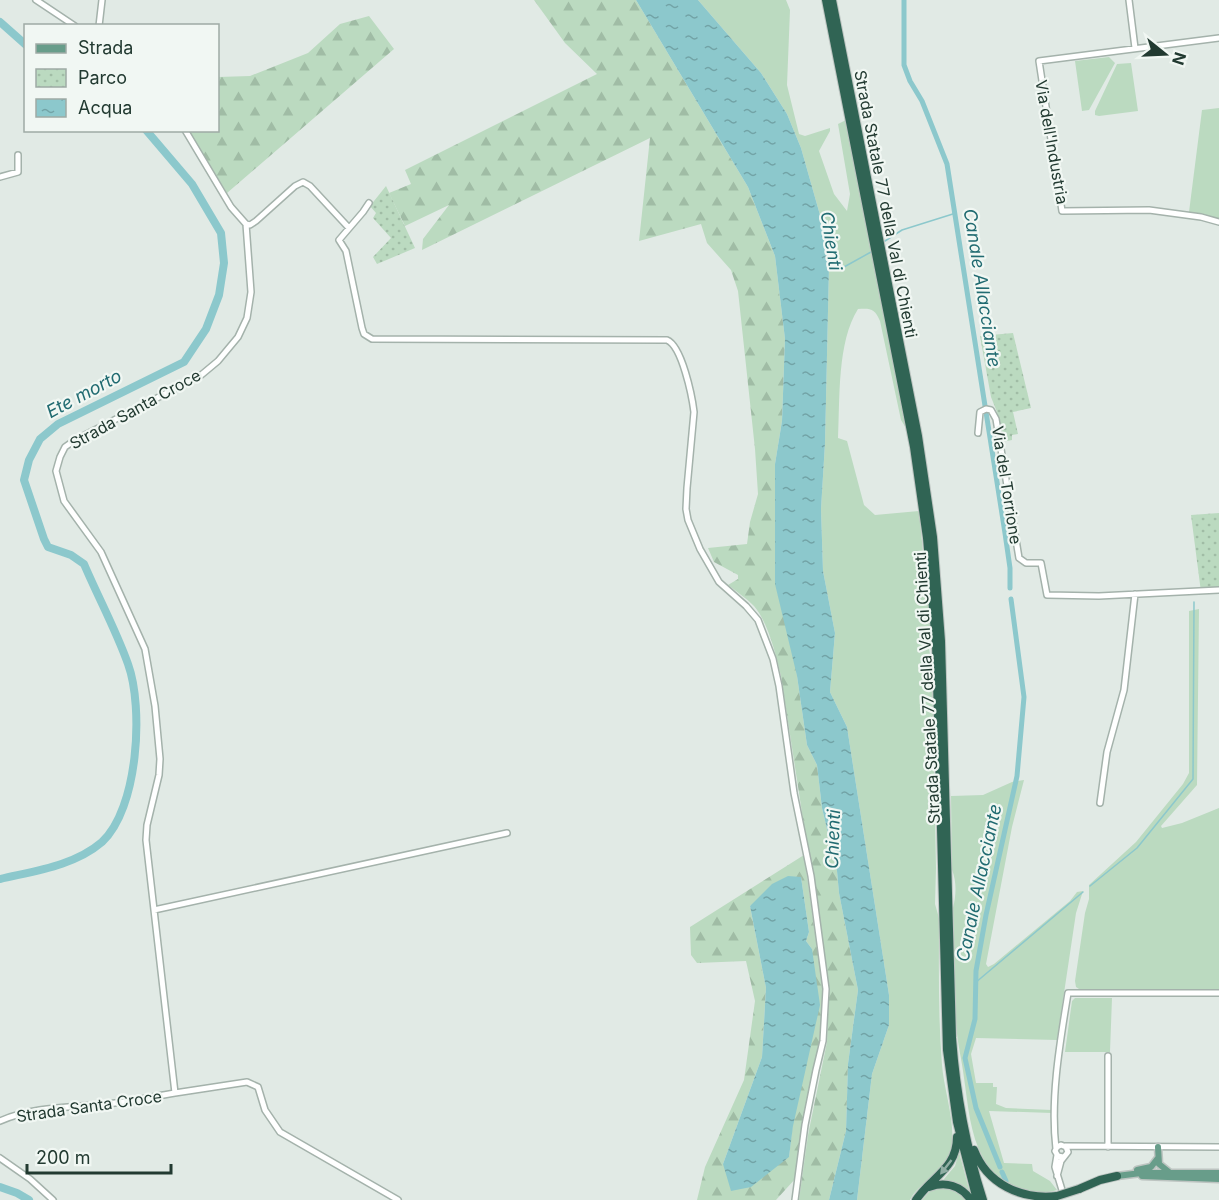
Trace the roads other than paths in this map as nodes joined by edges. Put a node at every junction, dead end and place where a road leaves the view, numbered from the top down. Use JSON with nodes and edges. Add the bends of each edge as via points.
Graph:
{"nodes":[{"id":1,"x":36,"y":0,"type":"edge"},
{"id":2,"x":102,"y":0,"type":"edge"},
{"id":3,"x":826,"y":0,"type":"edge"},
{"id":4,"x":832,"y":0,"type":"edge"},
{"id":5,"x":1129,"y":0,"type":"edge"},
{"id":6,"x":72,"y":24,"type":"edge"},
{"id":7,"x":99,"y":24,"type":"edge"},
{"id":8,"x":1219,"y":38,"type":"edge"},
{"id":9,"x":1135,"y":48,"type":"junction"},
{"id":10,"x":848,"y":94,"type":"junction"},
{"id":11,"x":186,"y":132,"type":"edge"},
{"id":12,"x":18,"y":155,"type":"dead end"},
{"id":13,"x":0,"y":177,"type":"edge"},
{"id":14,"x":369,"y":203,"type":"dead end"},
{"id":15,"x":1219,"y":222,"type":"edge"},
{"id":16,"x":246,"y":224,"type":"junction"},
{"id":17,"x":349,"y":228,"type":"junction"},
{"id":18,"x":978,"y":433,"type":"dead end"},
{"id":19,"x":1219,"y":590,"type":"edge"},
{"id":20,"x":1135,"y":594,"type":"junction"},
{"id":21,"x":1100,"y":803,"type":"dead end"},
{"id":22,"x":507,"y":833,"type":"dead end"},
{"id":23,"x":154,"y":910,"type":"junction"},
{"id":24,"x":1219,"y":993,"type":"edge"},
{"id":25,"x":950,"y":1049,"type":"junction"},
{"id":26,"x":1108,"y":1056,"type":"dead end"},
{"id":27,"x":175,"y":1093,"type":"junction"},
{"id":28,"x":0,"y":1121,"type":"edge"},
{"id":29,"x":1108,"y":1147,"type":"junction"},
{"id":30,"x":1158,"y":1147,"type":"junction"},
{"id":31,"x":1219,"y":1148,"type":"edge"},
{"id":32,"x":1062,"y":1151,"type":"junction"},
{"id":33,"x":0,"y":1158,"type":"edge"},
{"id":34,"x":1158,"y":1158,"type":"junction"},
{"id":35,"x":1173,"y":1173,"type":"junction"},
{"id":36,"x":1219,"y":1173,"type":"edge"},
{"id":37,"x":1122,"y":1175,"type":"junction"},
{"id":38,"x":1219,"y":1179,"type":"edge"},
{"id":39,"x":926,"y":1190,"type":"junction"},
{"id":40,"x":1059,"y":1197,"type":"edge"},
{"id":41,"x":53,"y":1200,"type":"edge"},
{"id":42,"x":398,"y":1200,"type":"edge"},
{"id":43,"x":795,"y":1200,"type":"edge"},
{"id":44,"x":916,"y":1200,"type":"edge"},
{"id":45,"x":970,"y":1200,"type":"edge"},
{"id":46,"x":976,"y":1200,"type":"edge"},
{"id":47,"x":983,"y":1200,"type":"edge"}],
"edges":[{"from":1,"to":6,"type":"street"},
{"from":2,"to":7,"type":"street"},
{"from":3,"to":10,"type":"highway","name":"Strada Statale 77 della Val di Chienti"},
{"from":4,"to":10,"type":"highway","name":"Strada Statale 77 della Val di Chienti"},
{"from":5,"to":9,"type":"street"},
{"from":8,"to":9,"type":"street"},
{"from":9,"to":15,"type":"street","name":"Via dell'Industria","via":[[1038,61],[1062,211],[1149,210]]},
{"from":10,"to":25,"type":"highway","name":"Strada Statale 77 della Val di Chienti","via":[[917,447],[927,538],[934,624]]},
{"from":11,"to":16,"type":"street","via":[[231,207]]},
{"from":12,"to":13,"type":"street","via":[[18,172]]},
{"from":14,"to":17,"type":"street"},
{"from":16,"to":17,"type":"street","via":[[256,221],[303,182]]},
{"from":16,"to":23,"type":"street","name":"Strada Santa Croce","via":[[251,292],[247,318],[238,337],[200,376],[65,447],[56,471],[64,501],[101,552],[145,649],[160,759],[146,840]]},
{"from":17,"to":43,"type":"street","via":[[339,240],[346,251],[362,328],[372,339],[667,340],[676,347],[694,412],[688,520],[719,582],[758,620],[773,659],[811,876],[827,1002]]},
{"from":18,"to":20,"type":"street","name":"Via del Torrione","via":[[979,414],[991,410],[996,419],[1020,561],[1041,563],[1047,594]]},
{"from":19,"to":20,"type":"street","name":"Via del Torrione"},
{"from":20,"to":21,"type":"street","via":[[1124,690],[1109,744]]},
{"from":22,"to":23,"type":"street"},
{"from":23,"to":27,"type":"street","name":"Strada Santa Croce"},
{"from":24,"to":32,"type":"street","via":[[1068,993],[1055,1112],[1055,1134]]},
{"from":25,"to":39,"type":"highway","one_way":true,"via":[[946,1073],[956,1150],[947,1168]]},
{"from":25,"to":40,"type":"highway","via":[[959,1070],[973,1148],[983,1168],[1000,1185],[1014,1192]]},
{"from":25,"to":46,"type":"highway","name":"Strada Statale 77 della Val di Chienti","via":[[957,1122]]},
{"from":25,"to":47,"type":"highway","name":"Strada Statale 77 della Val di Chienti"},
{"from":26,"to":29,"type":"street"},
{"from":27,"to":28,"type":"street","name":"Strada Santa Croce","via":[[64,1107]]},
{"from":27,"to":42,"type":"street","via":[[253,1084],[280,1132]]},
{"from":29,"to":30,"type":"street"},
{"from":29,"to":32,"type":"street"},
{"from":30,"to":31,"type":"street"},
{"from":30,"to":34,"type":"main road"},
{"from":32,"to":40,"type":"street","via":[[1055,1164]]},
{"from":33,"to":41,"type":"street"},
{"from":34,"to":35,"type":"main road","via":[[1160,1166]]},
{"from":34,"to":37,"type":"main road","via":[[1151,1167]]},
{"from":35,"to":36,"type":"main road"},
{"from":35,"to":37,"type":"main road"},
{"from":37,"to":38,"type":"main road"},
{"from":37,"to":40,"type":"highway","bridge":true},
{"from":39,"to":44,"type":"highway"},
{"from":39,"to":45,"type":"highway","via":[[951,1185]]}]}
